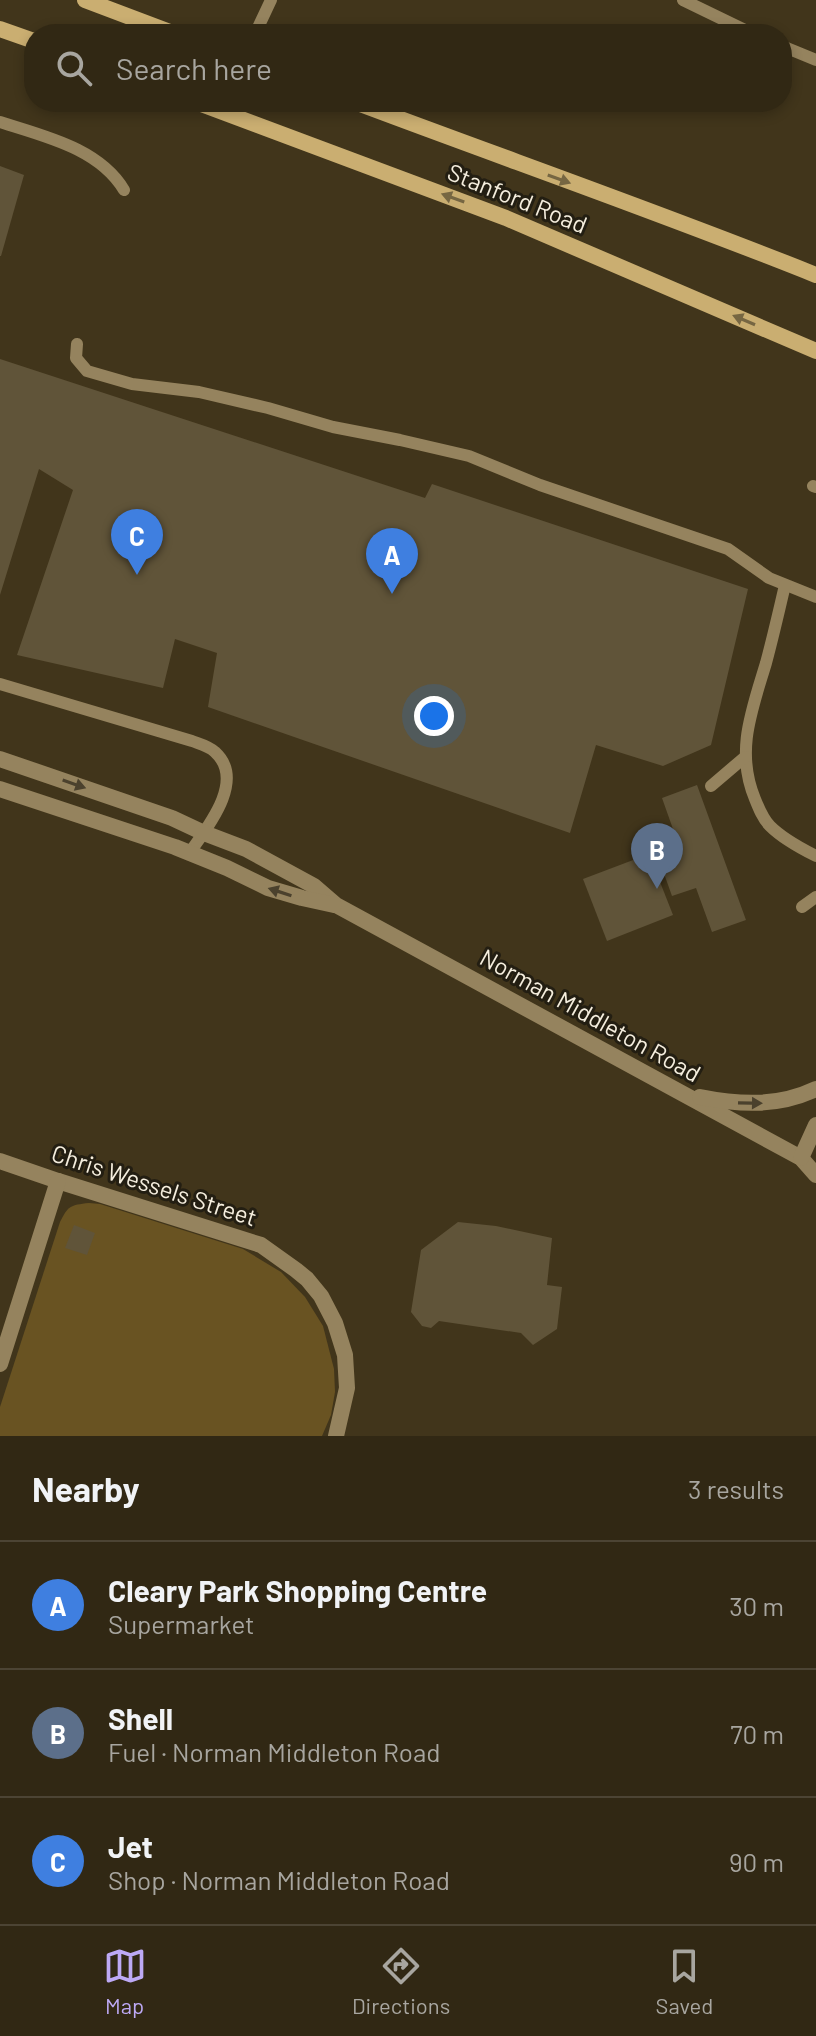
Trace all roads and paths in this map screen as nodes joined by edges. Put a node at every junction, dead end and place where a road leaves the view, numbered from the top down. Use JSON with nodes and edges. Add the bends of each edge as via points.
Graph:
{"nodes":[{"id":1,"x":85,"y":0,"type":"edge"},
{"id":2,"x":271,"y":0,"type":"edge"},
{"id":3,"x":683,"y":0,"type":"edge"},
{"id":4,"x":149,"y":24,"type":"edge"},
{"id":5,"x":260,"y":24,"type":"edge"},
{"id":6,"x":732,"y":24,"type":"edge"},
{"id":7,"x":0,"y":29,"type":"edge"},
{"id":8,"x":24,"y":37,"type":"edge"},
{"id":9,"x":792,"y":50,"type":"edge"},
{"id":10,"x":816,"y":60,"type":"edge"},
{"id":11,"x":223,"y":112,"type":"edge"},
{"id":12,"x":382,"y":112,"type":"edge"},
{"id":13,"x":0,"y":122,"type":"edge"},
{"id":14,"x":124,"y":190,"type":"dead end"},
{"id":15,"x":816,"y":275,"type":"edge"},
{"id":16,"x":77,"y":344,"type":"dead end"},
{"id":17,"x":816,"y":351,"type":"edge"},
{"id":18,"x":785,"y":585,"type":"junction"},
{"id":19,"x":816,"y":597,"type":"edge"},
{"id":20,"x":0,"y":684,"type":"edge"},
{"id":21,"x":745,"y":757,"type":"junction"},
{"id":22,"x":0,"y":759,"type":"edge"},
{"id":23,"x":711,"y":786,"type":"dead end"},
{"id":24,"x":0,"y":789,"type":"edge"},
{"id":25,"x":204,"y":833,"type":"junction"},
{"id":26,"x":190,"y":852,"type":"junction"},
{"id":27,"x":816,"y":856,"type":"edge"},
{"id":28,"x":816,"y":897,"type":"edge"},
{"id":29,"x":336,"y":905,"type":"junction"},
{"id":30,"x":802,"y":907,"type":"dead end"},
{"id":31,"x":816,"y":1089,"type":"edge"},
{"id":32,"x":682,"y":1094,"type":"junction"},
{"id":33,"x":816,"y":1125,"type":"edge"},
{"id":34,"x":801,"y":1158,"type":"junction"},
{"id":35,"x":0,"y":1161,"type":"edge"},
{"id":36,"x":816,"y":1175,"type":"edge"},
{"id":37,"x":58,"y":1181,"type":"junction"},
{"id":38,"x":0,"y":1364,"type":"edge"},
{"id":39,"x":336,"y":1436,"type":"edge"}],
"edges":[{"from":1,"to":4,"type":"main road"},
{"from":2,"to":5,"type":"lane"},
{"from":3,"to":6,"type":"lane"},
{"from":7,"to":8,"type":"main road"},
{"from":9,"to":10,"type":"lane"},
{"from":17,"to":11,"type":"main road","name":"Stanford Road","one_way":true,"via":[[506,218]]},
{"from":12,"to":15,"type":"main road","name":"Stanford Road","one_way":true},
{"from":13,"to":14,"type":"lane","via":[[93,157]]},
{"from":16,"to":18,"type":"lane","via":[[76,358],[87,371],[469,456],[728,549]]},
{"from":18,"to":19,"type":"lane"},
{"from":18,"to":21,"type":"lane","via":[[750,712]]},
{"from":20,"to":25,"type":"lane","via":[[212,749],[227,770],[228,786]]},
{"from":21,"to":23,"type":"lane"},
{"from":21,"to":27,"type":"lane","via":[[748,782],[769,825]]},
{"from":22,"to":25,"type":"street","name":"Norman Middleton Road","one_way":true},
{"from":24,"to":26,"type":"street","name":"Norman Middleton Road"},
{"from":25,"to":26,"type":"lane"},
{"from":25,"to":29,"type":"street","name":"Norman Middleton Road","via":[[288,870]]},
{"from":29,"to":26,"type":"street","name":"Norman Middleton Road","one_way":true,"via":[[268,888]]},
{"from":28,"to":30,"type":"lane"},
{"from":29,"to":32,"type":"street","name":"Norman Middleton Road"},
{"from":32,"to":31,"type":"street","one_way":true,"via":[[766,1103]]},
{"from":32,"to":34,"type":"street","name":"Norman Middleton Road"},
{"from":33,"to":34,"type":"street"},
{"from":34,"to":36,"type":"street","name":"Norman Middleton Road"},
{"from":35,"to":37,"type":"street","name":"Chris Wessels Street"},
{"from":37,"to":38,"type":"street"},
{"from":37,"to":39,"type":"street","name":"Chris Wessels Street","via":[[261,1245],[307,1279],[335,1323],[345,1355],[347,1388]]}]}
